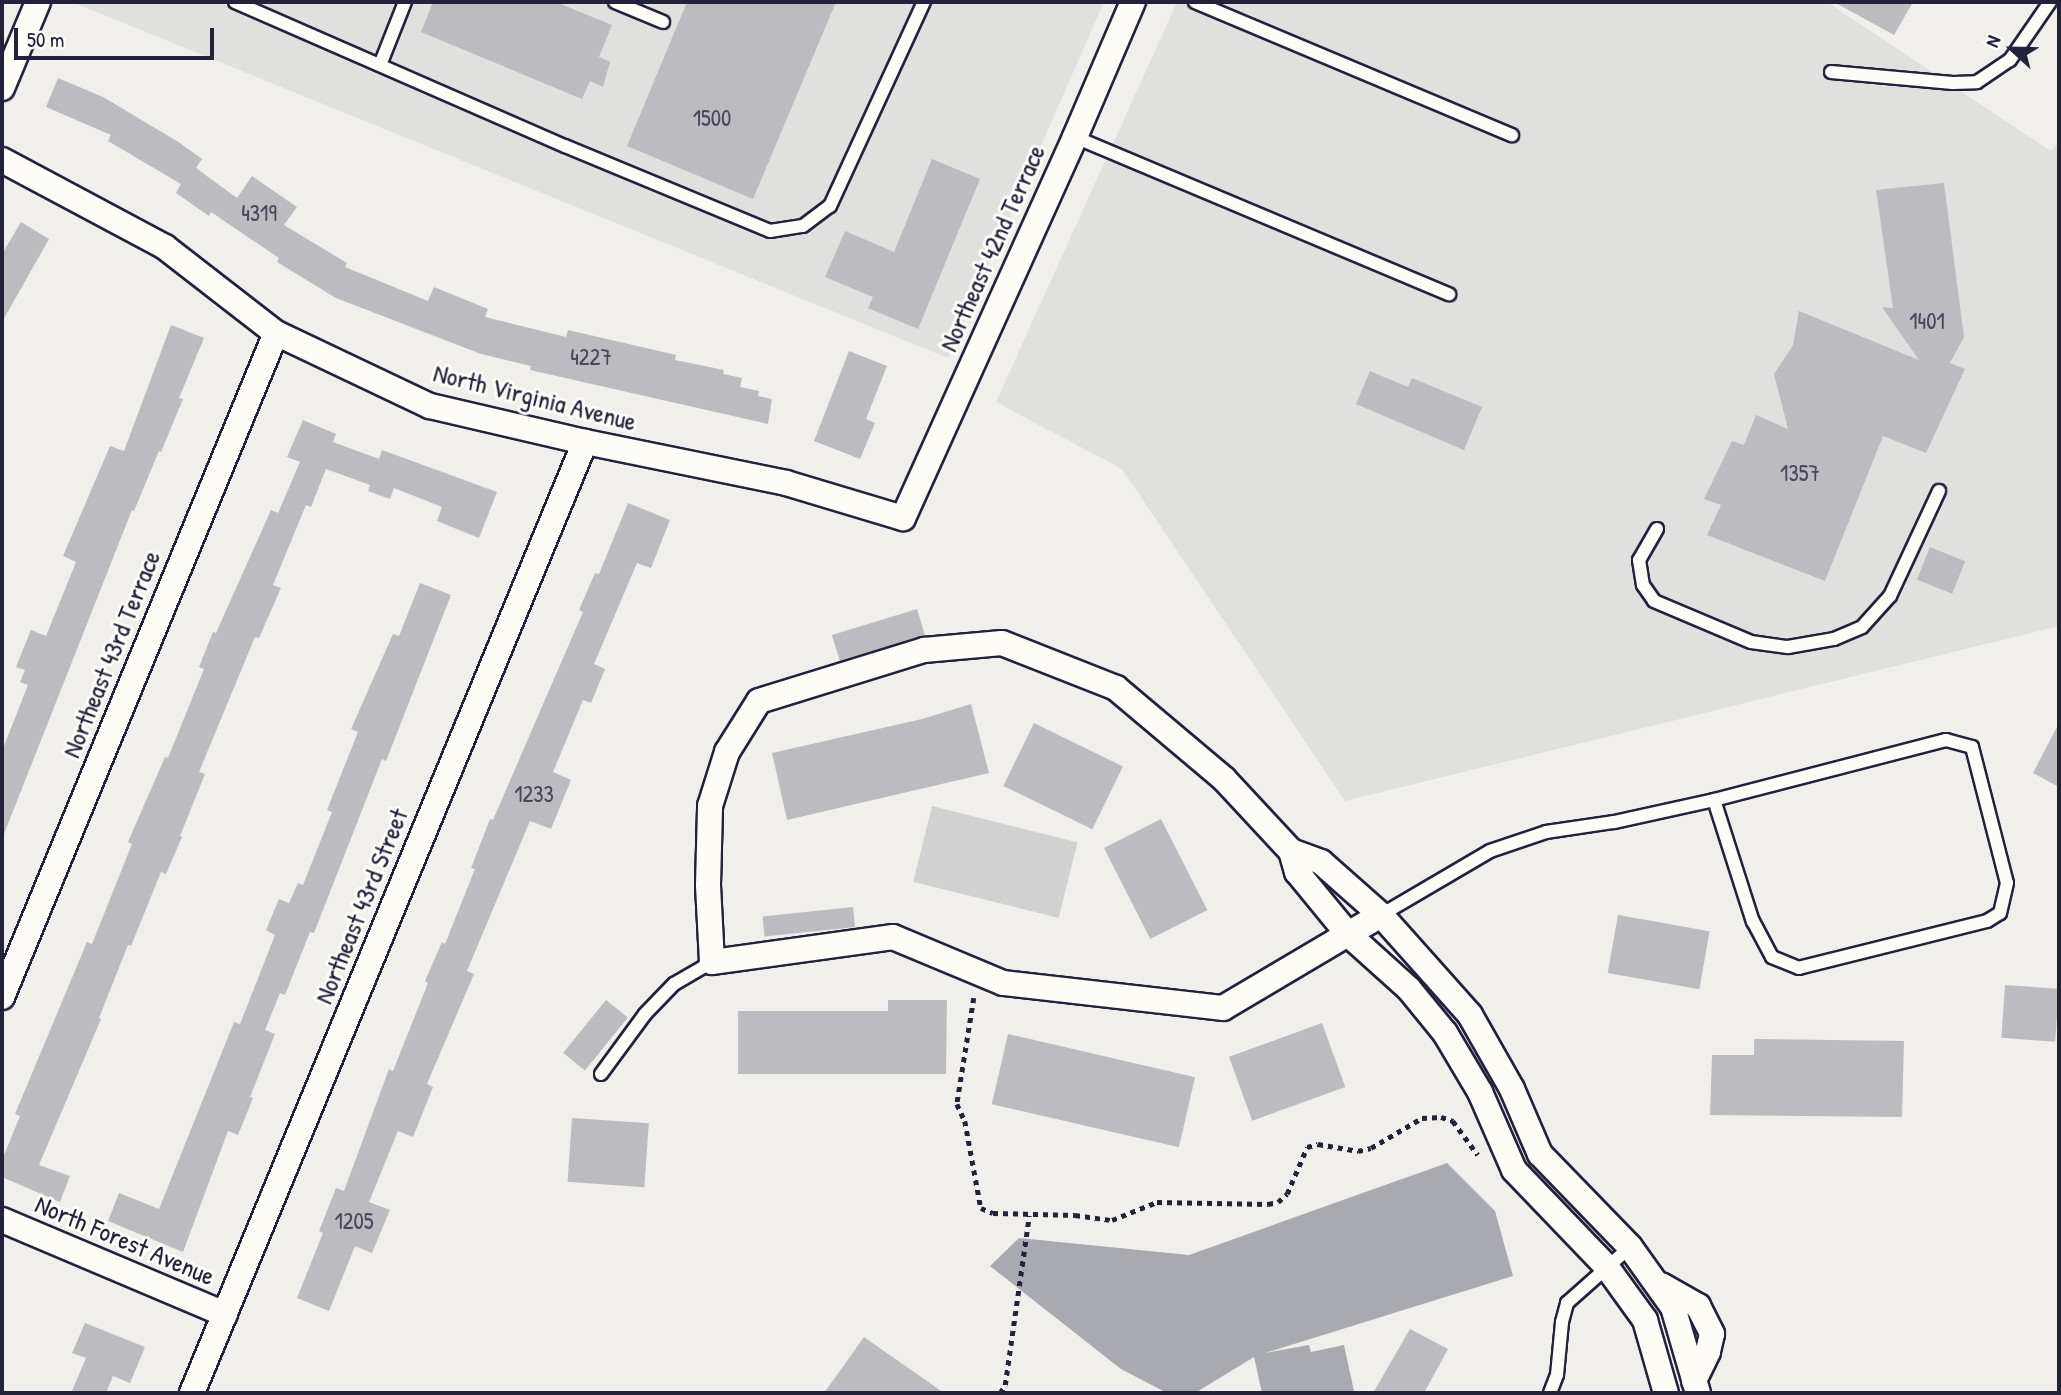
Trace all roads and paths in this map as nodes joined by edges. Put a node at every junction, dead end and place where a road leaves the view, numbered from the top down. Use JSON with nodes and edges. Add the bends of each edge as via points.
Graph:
{"nodes":[{"id":1,"x":38,"y":2,"type":"edge"},
{"id":2,"x":235,"y":2,"type":"edge"},
{"id":3,"x":405,"y":2,"type":"edge"},
{"id":4,"x":615,"y":2,"type":"edge"},
{"id":5,"x":924,"y":2,"type":"edge"},
{"id":6,"x":1133,"y":2,"type":"edge"},
{"id":7,"x":1195,"y":2,"type":"edge"},
{"id":8,"x":2050,"y":2,"type":"edge"},
{"id":9,"x":663,"y":22,"type":"dead end"},
{"id":10,"x":380,"y":65,"type":"junction"},
{"id":11,"x":1831,"y":72,"type":"dead end"},
{"id":12,"x":2,"y":88,"type":"edge"},
{"id":13,"x":1512,"y":135,"type":"dead end"},
{"id":14,"x":1075,"y":137,"type":"junction"},
{"id":15,"x":2,"y":160,"type":"edge"},
{"id":16,"x":1448,"y":294,"type":"dead end"},
{"id":17,"x":276,"y":333,"type":"junction"},
{"id":18,"x":585,"y":442,"type":"junction"},
{"id":19,"x":1939,"y":491,"type":"dead end"},
{"id":20,"x":903,"y":518,"type":"joint"},
{"id":21,"x":1657,"y":529,"type":"dead end"},
{"id":22,"x":1714,"y":800,"type":"junction"},
{"id":23,"x":1291,"y":851,"type":"junction"},
{"id":24,"x":1381,"y":915,"type":"junction"},
{"id":25,"x":1348,"y":934,"type":"junction"},
{"id":26,"x":712,"y":962,"type":"junction"},
{"id":27,"x":981,"y":974,"type":"junction"},
{"id":28,"x":2,"y":997,"type":"edge"},
{"id":29,"x":601,"y":1074,"type":"dead end"},
{"id":30,"x":1485,"y":1165,"type":"dead end"},
{"id":31,"x":1029,"y":1216,"type":"junction"},
{"id":32,"x":2,"y":1220,"type":"edge"},
{"id":33,"x":1630,"y":1247,"type":"junction"},
{"id":34,"x":1606,"y":1266,"type":"junction"},
{"id":35,"x":225,"y":1314,"type":"junction"},
{"id":36,"x":1694,"y":1380,"type":"edge"},
{"id":37,"x":1663,"y":1384,"type":"edge"},
{"id":38,"x":192,"y":1393,"type":"edge"},
{"id":39,"x":1000,"y":1393,"type":"edge"},
{"id":40,"x":1550,"y":1393,"type":"edge"}],
"edges":[{"from":1,"to":12,"type":"street"},
{"from":2,"to":10,"type":"lane"},
{"from":3,"to":10,"type":"lane"},
{"from":4,"to":9,"type":"lane"},
{"from":5,"to":10,"type":"lane","via":[[830,205],[803,226],[788,230],[769,231],[751,225]]},
{"from":6,"to":14,"type":"street","name":"Northeast 42nd Terrace"},
{"from":7,"to":13,"type":"lane"},
{"from":8,"to":11,"type":"lane","via":[[2010,60],[1977,82]]},
{"from":14,"to":16,"type":"lane"},
{"from":14,"to":20,"type":"street","name":"Northeast 42nd Terrace"},
{"from":15,"to":17,"type":"street","name":"North Virginia Avenue","via":[[165,247]]},
{"from":17,"to":18,"type":"street","name":"North Virginia Avenue","via":[[430,406]]},
{"from":17,"to":28,"type":"street","name":"Northeast 43rd Terrace"},
{"from":18,"to":20,"type":"street","name":"North Virginia Avenue","via":[[786,483]]},
{"from":18,"to":35,"type":"street","name":"Northeast 43rd Street"},
{"from":19,"to":21,"type":"lane","via":[[1890,596],[1862,627],[1834,639],[1788,647],[1751,642],[1654,601],[1643,585],[1639,560]]},
{"from":22,"to":22,"type":"lane","via":[[1946,740],[1972,747],[2007,883],[2000,913],[1987,921],[1799,968],[1772,957],[1753,922]]},
{"from":22,"to":24,"type":"lane","via":[[1535,836],[1490,851]]},
{"from":23,"to":24,"type":"street","via":[[1321,862]]},
{"from":23,"to":25,"type":"street","via":[[1297,872]]},
{"from":23,"to":26,"type":"street","via":[[1224,779],[1116,688],[1002,643],[924,650],[759,701],[727,752],[710,806]]},
{"from":24,"to":25,"type":"street"},
{"from":24,"to":33,"type":"street","via":[[1470,1015],[1513,1089],[1540,1154]]},
{"from":25,"to":27,"type":"street","via":[[1223,1008],[1003,983]]},
{"from":25,"to":34,"type":"street","via":[[1409,989],[1445,1033],[1480,1092],[1514,1170]]},
{"from":26,"to":27,"type":"street","via":[[893,937]]},
{"from":26,"to":29,"type":"lane","via":[[674,985],[645,1014]]},
{"from":27,"to":31,"type":"path","via":[[957,1104],[965,1121],[981,1208]]},
{"from":30,"to":31,"type":"path","via":[[1453,1121],[1422,1118],[1371,1148],[1307,1147],[1295,1180],[1278,1202],[1157,1202],[1112,1220]]},
{"from":31,"to":39,"type":"path","via":[[1005,1385]]},
{"from":32,"to":35,"type":"street","name":"North Forest Avenue"},
{"from":33,"to":34,"type":"lane"},
{"from":33,"to":36,"type":"street","via":[[1655,1281],[1698,1306],[1707,1320],[1712,1334]]},
{"from":34,"to":37,"type":"street","via":[[1645,1320]]},
{"from":34,"to":40,"type":"lane","via":[[1567,1303],[1557,1375]]},
{"from":35,"to":38,"type":"street","name":"Northeast 43rd Street"},
{"from":36,"to":37,"type":"street"}]}
